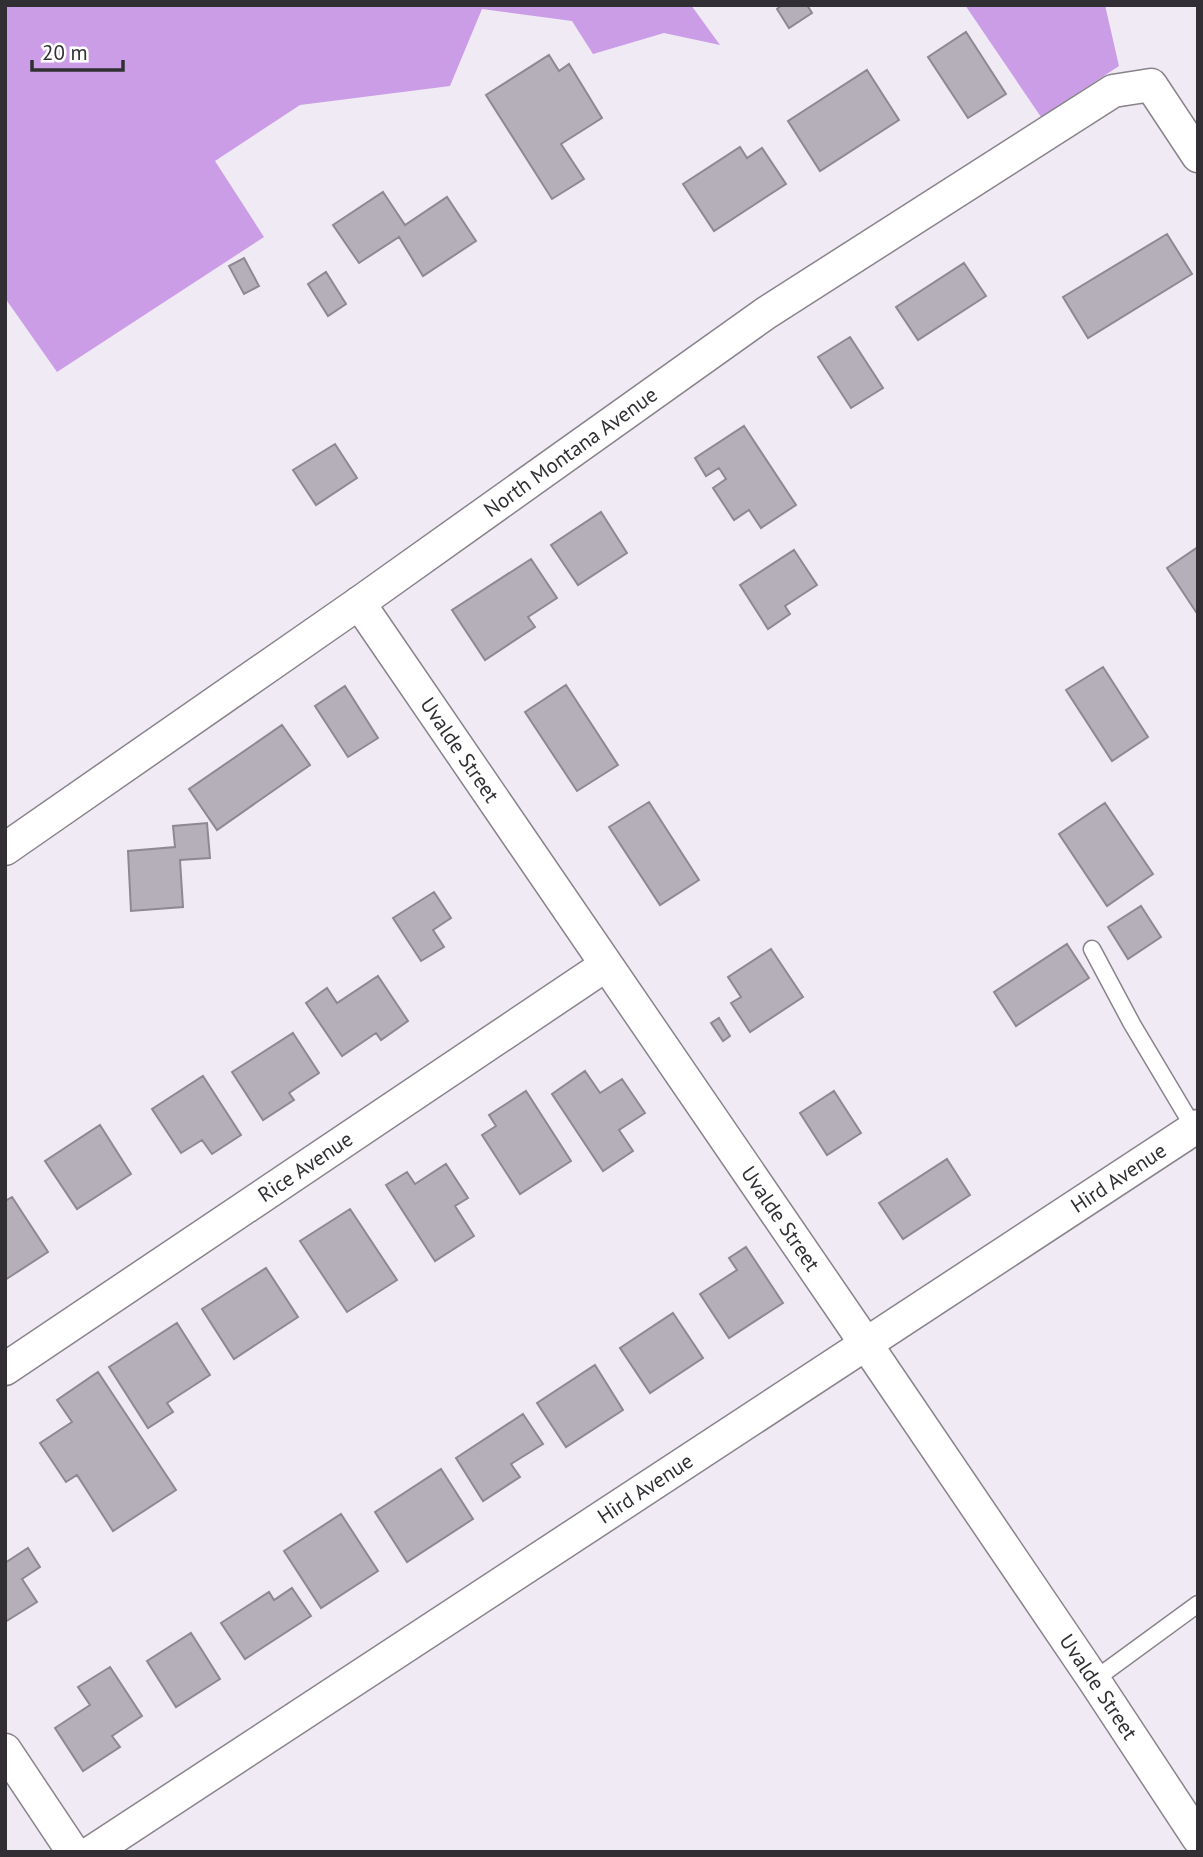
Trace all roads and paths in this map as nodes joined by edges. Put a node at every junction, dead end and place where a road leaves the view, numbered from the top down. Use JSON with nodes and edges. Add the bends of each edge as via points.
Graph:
{"nodes":[{"id":1,"x":1198,"y":156,"type":"edge"},
{"id":2,"x":359,"y":603,"type":"junction"},
{"id":3,"x":5,"y":849,"type":"edge"},
{"id":4,"x":1091,"y":949,"type":"dead end"},
{"id":5,"x":606,"y":964,"type":"junction"},
{"id":6,"x":1196,"y":1127,"type":"edge"},
{"id":7,"x":866,"y":1344,"type":"junction"},
{"id":8,"x":5,"y":1369,"type":"edge"},
{"id":9,"x":1198,"y":1604,"type":"edge"},
{"id":10,"x":1094,"y":1680,"type":"junction"},
{"id":11,"x":5,"y":1750,"type":"edge"},
{"id":12,"x":1194,"y":1825,"type":"edge"},
{"id":13,"x":73,"y":1852,"type":"edge"},
{"id":14,"x":92,"y":1852,"type":"edge"}],
"edges":[{"from":1,"to":2,"type":"street","name":"North Montana Avenue","via":[[1151,85],[1113,91],[766,313]]},
{"from":2,"to":3,"type":"street","name":"North Montana Avenue"},
{"from":2,"to":5,"type":"street","name":"Uvalde Street"},
{"from":4,"to":6,"type":"lane"},
{"from":5,"to":7,"type":"street","name":"Uvalde Street"},
{"from":5,"to":8,"type":"street","name":"Rice Avenue"},
{"from":6,"to":7,"type":"street","name":"Hird Avenue"},
{"from":7,"to":10,"type":"street","name":"Uvalde Street"},
{"from":7,"to":14,"type":"street","name":"Hird Avenue"},
{"from":9,"to":10,"type":"lane"},
{"from":10,"to":12,"type":"street","name":"Uvalde Street"},
{"from":11,"to":13,"type":"street"}]}
